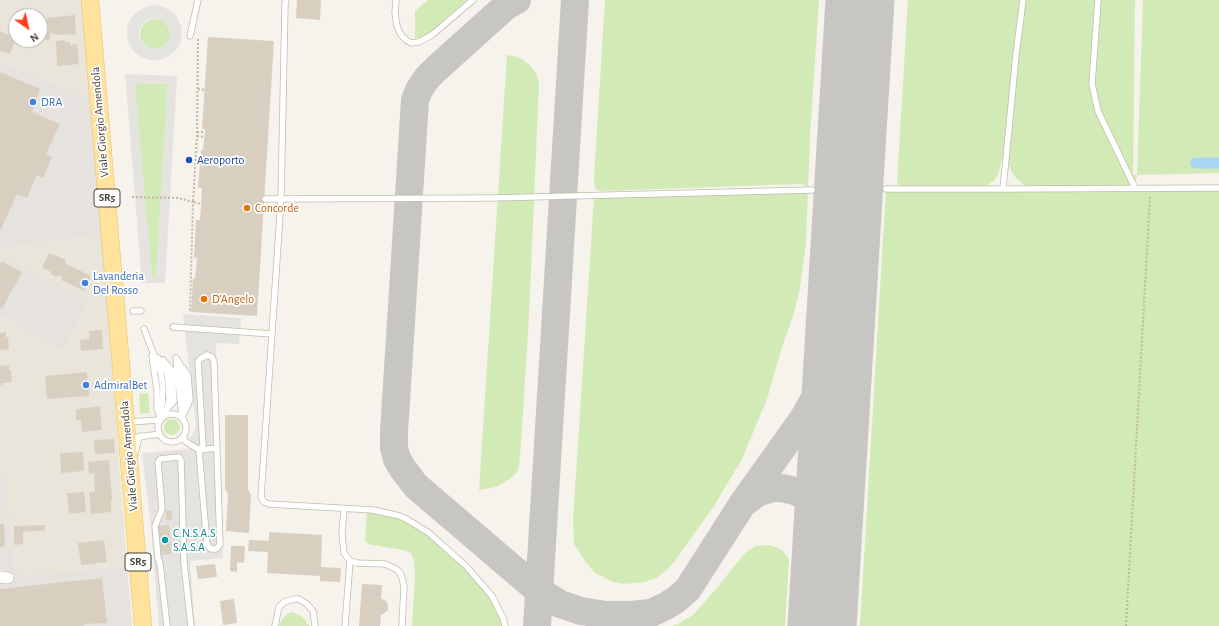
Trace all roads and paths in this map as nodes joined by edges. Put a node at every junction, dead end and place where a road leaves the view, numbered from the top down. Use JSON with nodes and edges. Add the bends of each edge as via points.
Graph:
{"nodes":[{"id":1,"x":90,"y":0,"type":"edge"},
{"id":2,"x":198,"y":0,"type":"edge"},
{"id":3,"x":286,"y":0,"type":"edge"},
{"id":4,"x":396,"y":0,"type":"edge"},
{"id":5,"x":473,"y":0,"type":"edge"},
{"id":6,"x":1023,"y":0,"type":"edge"},
{"id":7,"x":1098,"y":0,"type":"edge"},
{"id":8,"x":190,"y":36,"type":"dead end"},
{"id":9,"x":198,"y":38,"type":"dead end"},
{"id":10,"x":197,"y":89,"type":"junction"},
{"id":11,"x":205,"y":90,"type":"dead end"},
{"id":12,"x":197,"y":132,"type":"junction"},
{"id":13,"x":204,"y":132,"type":"dead end"},
{"id":14,"x":197,"y":136,"type":"junction"},
{"id":15,"x":204,"y":137,"type":"dead end"},
{"id":16,"x":1135,"y":188,"type":"junction"},
{"id":17,"x":1219,"y":188,"type":"edge"},
{"id":18,"x":886,"y":189,"type":"dead end"},
{"id":19,"x":1003,"y":189,"type":"junction"},
{"id":20,"x":1151,"y":189,"type":"junction"},
{"id":21,"x":812,"y":190,"type":"dead end"},
{"id":22,"x":132,"y":197,"type":"dead end"},
{"id":23,"x":265,"y":199,"type":"dead end"},
{"id":24,"x":281,"y":199,"type":"junction"},
{"id":25,"x":193,"y":202,"type":"junction"},
{"id":26,"x":201,"y":204,"type":"dead end"},
{"id":27,"x":191,"y":271,"type":"junction"},
{"id":28,"x":196,"y":271,"type":"dead end"},
{"id":29,"x":191,"y":276,"type":"junction"},
{"id":30,"x":196,"y":276,"type":"dead end"},
{"id":31,"x":133,"y":311,"type":"dead end"},
{"id":32,"x":141,"y":311,"type":"dead end"},
{"id":33,"x":190,"y":311,"type":"dead end"},
{"id":34,"x":173,"y":327,"type":"dead end"},
{"id":35,"x":144,"y":329,"type":"dead end"},
{"id":36,"x":272,"y":334,"type":"junction"},
{"id":37,"x":151,"y":346,"type":"junction"},
{"id":38,"x":119,"y":347,"type":"junction"},
{"id":39,"x":128,"y":374,"type":"dead end"},
{"id":40,"x":183,"y":419,"type":"junction"},
{"id":41,"x":161,"y":420,"type":"junction"},
{"id":42,"x":132,"y":427,"type":"junction"},
{"id":43,"x":160,"y":434,"type":"junction"},
{"id":44,"x":183,"y":436,"type":"junction"},
{"id":45,"x":217,"y":448,"type":"junction"},
{"id":46,"x":200,"y":450,"type":"junction"},
{"id":47,"x":136,"y":461,"type":"dead end"},
{"id":48,"x":344,"y":509,"type":"junction"},
{"id":49,"x":350,"y":561,"type":"junction"},
{"id":50,"x":143,"y":626,"type":"edge"},
{"id":51,"x":167,"y":626,"type":"edge"},
{"id":52,"x":191,"y":626,"type":"edge"},
{"id":53,"x":275,"y":626,"type":"edge"},
{"id":54,"x":315,"y":626,"type":"edge"},
{"id":55,"x":345,"y":626,"type":"edge"},
{"id":56,"x":402,"y":626,"type":"edge"},
{"id":57,"x":505,"y":626,"type":"edge"},
{"id":58,"x":1126,"y":626,"type":"edge"}],
"edges":[{"from":1,"to":38,"type":"main road","name":"Viale Giorgio Amendola","number":"SR5"},
{"from":2,"to":8,"type":"lane"},
{"from":3,"to":24,"type":"lane"},
{"from":4,"to":5,"type":"lane","via":[[397,26],[401,35],[411,42],[419,42],[432,35]]},
{"from":6,"to":19,"type":"lane"},
{"from":7,"to":16,"type":"lane","via":[[1092,84],[1098,111]]},
{"from":9,"to":10,"type":"path"},
{"from":10,"to":11,"type":"path"},
{"from":10,"to":12,"type":"path"},
{"from":12,"to":13,"type":"path"},
{"from":12,"to":14,"type":"path"},
{"from":14,"to":15,"type":"path"},
{"from":14,"to":25,"type":"path"},
{"from":16,"to":19,"type":"lane"},
{"from":16,"to":20,"type":"lane"},
{"from":17,"to":20,"type":"lane"},
{"from":18,"to":19,"type":"lane"},
{"from":20,"to":58,"type":"path"},
{"from":21,"to":24,"type":"lane","via":[[491,198]]},
{"from":22,"to":25,"type":"path","via":[[178,198]]},
{"from":23,"to":24,"type":"lane"},
{"from":24,"to":36,"type":"lane"},
{"from":25,"to":26,"type":"path"},
{"from":25,"to":27,"type":"path"},
{"from":27,"to":28,"type":"path"},
{"from":27,"to":29,"type":"path"},
{"from":29,"to":30,"type":"path"},
{"from":29,"to":33,"type":"path"},
{"from":31,"to":32,"type":"lane"},
{"from":34,"to":36,"type":"lane"},
{"from":35,"to":37,"type":"lane"},
{"from":36,"to":48,"type":"lane","via":[[261,497],[269,504]]},
{"from":37,"to":41,"type":"lane","via":[[157,409]]},
{"from":37,"to":41,"type":"lane","via":[[167,372],[169,399],[167,410]]},
{"from":38,"to":39,"type":"lane"},
{"from":38,"to":42,"type":"main road","name":"Viale Giorgio Amendola","number":"SR5"},
{"from":40,"to":40,"type":"lane","via":[[176,358],[182,368],[186,409]]},
{"from":40,"to":41,"type":"lane","via":[[173,414],[164,416]]},
{"from":40,"to":44,"type":"lane"},
{"from":41,"to":42,"type":"lane"},
{"from":41,"to":43,"type":"lane","via":[[158,427]]},
{"from":42,"to":43,"type":"lane"},
{"from":42,"to":47,"type":"lane","via":[[138,440]]},
{"from":42,"to":50,"type":"main road","name":"Viale Giorgio Amendola","number":"SR5"},
{"from":43,"to":44,"type":"lane","via":[[169,441]]},
{"from":44,"to":46,"type":"lane","via":[[185,441]]},
{"from":45,"to":46,"type":"lane"},
{"from":45,"to":46,"type":"lane","via":[[214,362],[212,357],[207,355],[198,362],[203,445]]},
{"from":45,"to":46,"type":"lane","via":[[220,545],[216,549],[211,549],[207,545]]},
{"from":48,"to":49,"type":"lane","via":[[344,553]]},
{"from":48,"to":57,"type":"lane","via":[[373,510],[400,516],[430,532],[466,566],[492,596]]},
{"from":49,"to":55,"type":"lane"},
{"from":49,"to":56,"type":"lane","via":[[385,564],[401,574],[404,586]]},
{"from":51,"to":52,"type":"lane","via":[[155,526],[162,509],[158,462],[160,459],[178,457],[184,563]]},
{"from":53,"to":54,"type":"lane","via":[[279,607],[284,602],[299,599],[313,611]]}]}
